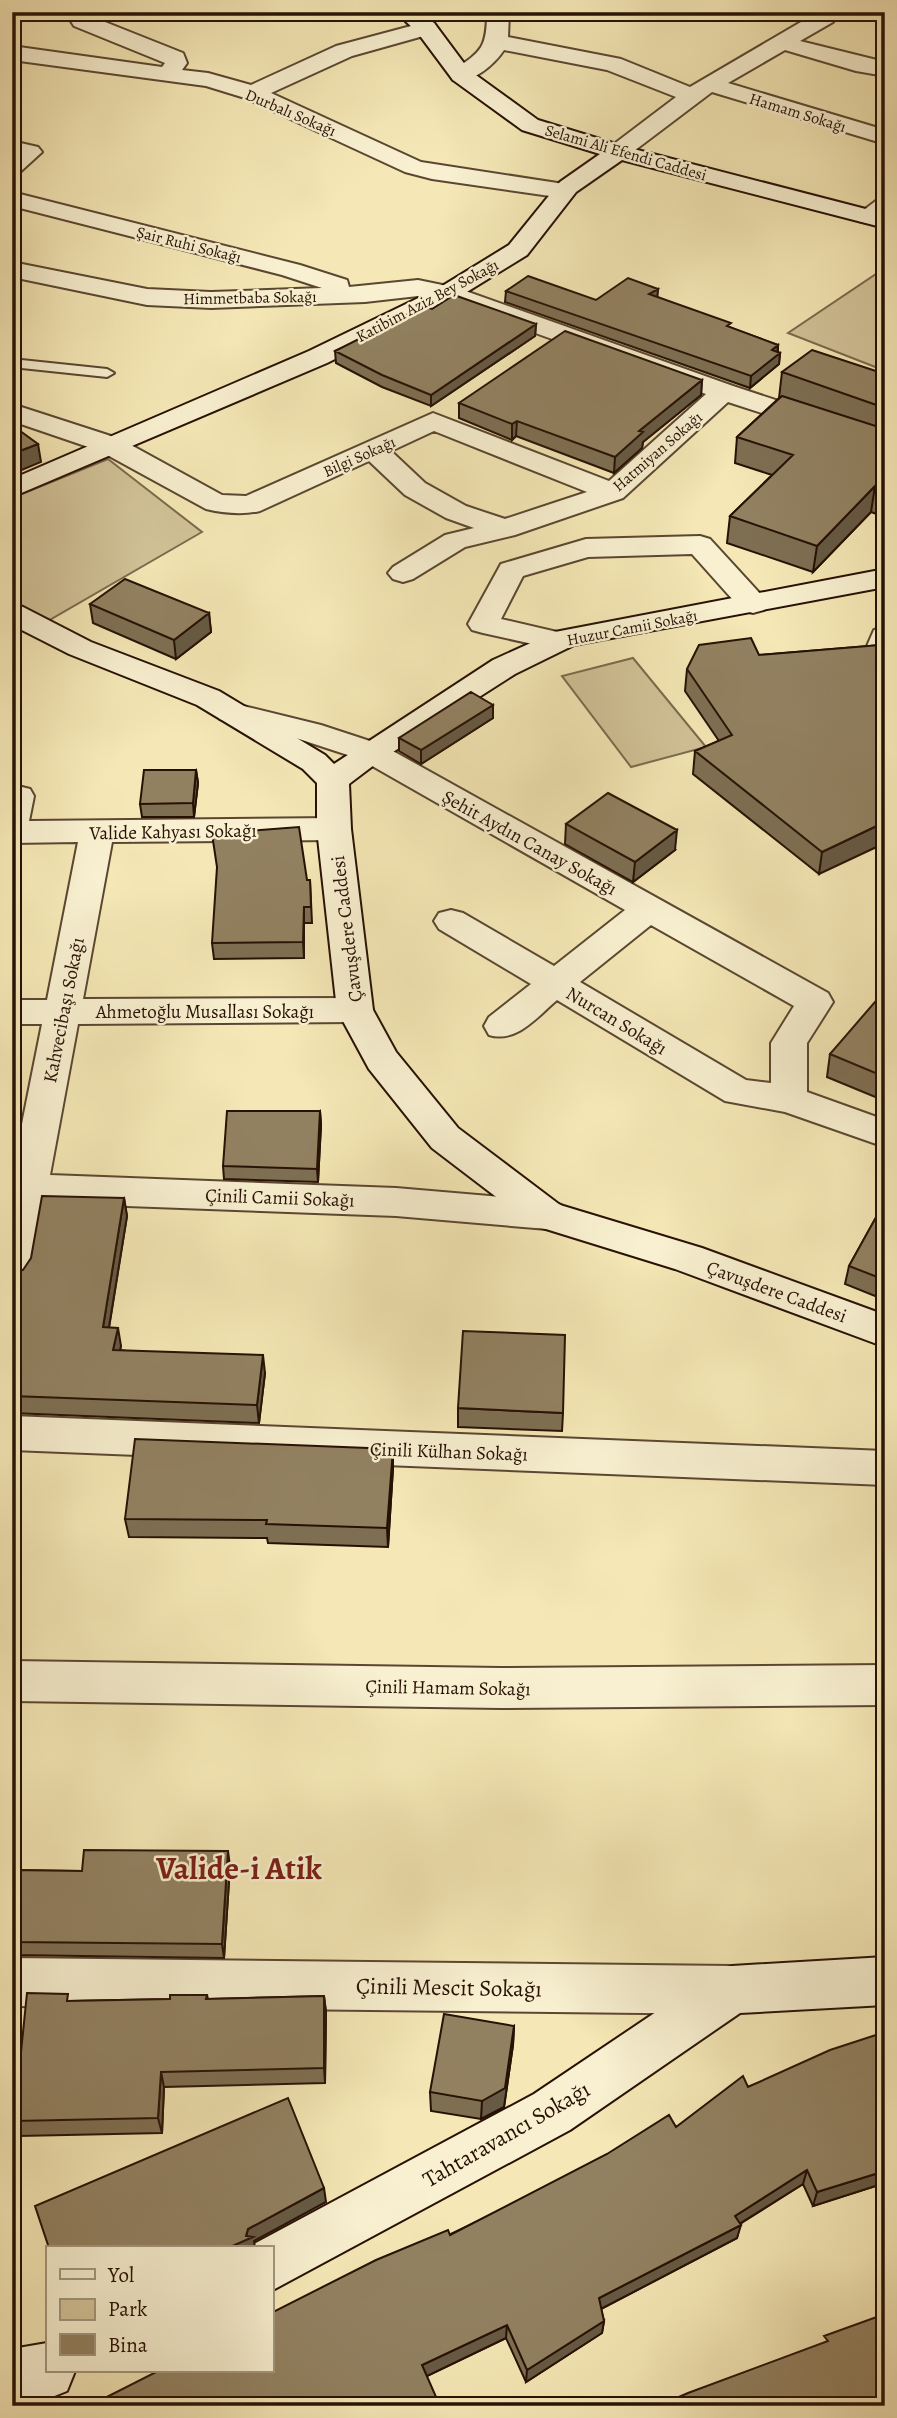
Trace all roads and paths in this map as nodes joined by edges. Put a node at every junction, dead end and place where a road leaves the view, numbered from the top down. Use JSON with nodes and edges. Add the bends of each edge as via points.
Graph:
{"nodes":[{"id":1,"x":75,"y":12,"type":"edge"},
{"id":2,"x":406,"y":12,"type":"edge"},
{"id":3,"x":498,"y":12,"type":"edge"},
{"id":4,"x":823,"y":12,"type":"edge"},
{"id":5,"x":426,"y":29,"type":"junction"},
{"id":6,"x":497,"y":42,"type":"junction"},
{"id":7,"x":781,"y":42,"type":"junction"},
{"id":8,"x":16,"y":57,"type":"edge"},
{"id":9,"x":885,"y":69,"type":"edge"},
{"id":10,"x":167,"y":75,"type":"junction"},
{"id":11,"x":461,"y":75,"type":"junction"},
{"id":12,"x":701,"y":90,"type":"junction"},
{"id":13,"x":253,"y":93,"type":"junction"},
{"id":14,"x":885,"y":137,"type":"edge"},
{"id":15,"x":12,"y":148,"type":"edge"},
{"id":16,"x":618,"y":152,"type":"junction"},
{"id":17,"x":12,"y":167,"type":"edge"},
{"id":18,"x":564,"y":191,"type":"junction"},
{"id":19,"x":12,"y":199,"type":"edge"},
{"id":20,"x":879,"y":214,"type":"edge"},
{"id":21,"x":12,"y":269,"type":"edge"},
{"id":22,"x":448,"y":293,"type":"junction"},
{"id":23,"x":365,"y":294,"type":"junction"},
{"id":24,"x":560,"y":334,"type":"junction"},
{"id":25,"x":537,"y":350,"type":"edge"},
{"id":26,"x":12,"y":363,"type":"edge"},
{"id":27,"x":107,"y":373,"type":"dead end"},
{"id":28,"x":724,"y":392,"type":"junction"},
{"id":29,"x":456,"y":406,"type":"dead end"},
{"id":30,"x":12,"y":412,"type":"edge"},
{"id":31,"x":433,"y":421,"type":"junction"},
{"id":32,"x":885,"y":444,"type":"edge"},
{"id":33,"x":110,"y":445,"type":"junction"},
{"id":34,"x":374,"y":450,"type":"junction"},
{"id":35,"x":12,"y":489,"type":"edge"},
{"id":36,"x":613,"y":492,"type":"junction"},
{"id":37,"x":505,"y":529,"type":"junction"},
{"id":38,"x":403,"y":573,"type":"dead end"},
{"id":39,"x":885,"y":578,"type":"edge"},
{"id":40,"x":753,"y":604,"type":"junction"},
{"id":41,"x":12,"y":613,"type":"edge"},
{"id":42,"x":885,"y":636,"type":"edge"},
{"id":43,"x":559,"y":641,"type":"junction"},
{"id":44,"x":885,"y":658,"type":"edge"},
{"id":45,"x":232,"y":712,"type":"junction"},
{"id":46,"x":371,"y":752,"type":"junction"},
{"id":47,"x":332,"y":780,"type":"junction"},
{"id":48,"x":334,"y":829,"type":"junction"},
{"id":49,"x":12,"y":832,"type":"edge"},
{"id":50,"x":97,"y":832,"type":"junction"},
{"id":51,"x":649,"y":909,"type":"junction"},
{"id":52,"x":451,"y":922,"type":"dead end"},
{"id":53,"x":555,"y":984,"type":"junction"},
{"id":54,"x":355,"y":1010,"type":"junction"},
{"id":55,"x":12,"y":1012,"type":"edge"},
{"id":56,"x":62,"y":1013,"type":"junction"},
{"id":57,"x":502,"y":1026,"type":"dead end"},
{"id":58,"x":789,"y":1099,"type":"junction"},
{"id":59,"x":885,"y":1134,"type":"edge"},
{"id":60,"x":21,"y":1188,"type":"edge"},
{"id":61,"x":547,"y":1215,"type":"junction"},
{"id":62,"x":12,"y":1275,"type":"edge"},
{"id":63,"x":885,"y":1331,"type":"edge"},
{"id":64,"x":12,"y":1433,"type":"edge"},
{"id":65,"x":885,"y":1468,"type":"edge"},
{"id":66,"x":12,"y":1681,"type":"edge"},
{"id":67,"x":885,"y":1685,"type":"edge"},
{"id":68,"x":885,"y":1981,"type":"edge"},
{"id":69,"x":12,"y":1982,"type":"edge"},
{"id":70,"x":732,"y":1990,"type":"junction"},
{"id":71,"x":273,"y":2263,"type":"edge"},
{"id":72,"x":46,"y":2371,"type":"edge"},
{"id":73,"x":12,"y":2377,"type":"edge"}],
"edges":[{"from":1,"to":10,"type":"street","via":[[82,21],[175,58]]},
{"from":2,"to":5,"type":"street","name":"Selami Ali Efendi Caddesi"},
{"from":3,"to":6,"type":"street"},
{"from":4,"to":7,"type":"street","name":"Katibim Aziz Bey Sokağı","via":[[825,17]]},
{"from":5,"to":11,"type":"street","name":"Selami Ali Efendi Caddesi"},
{"from":5,"to":13,"type":"street","via":[[344,51]]},
{"from":6,"to":11,"type":"street","via":[[491,55]]},
{"from":6,"to":12,"type":"street","name":"Hamam Sokağı","via":[[613,64]]},
{"from":7,"to":9,"type":"street"},
{"from":7,"to":12,"type":"street","name":"Katibim Aziz Bey Sokağı"},
{"from":8,"to":10,"type":"street","name":"Durbalı Sokağı"},
{"from":10,"to":13,"type":"street","name":"Durbalı Sokağı","via":[[208,80]]},
{"from":11,"to":16,"type":"street","name":"Selami Ali Efendi Caddesi","via":[[530,125]]},
{"from":12,"to":14,"type":"street","name":"Hamam Sokağı"},
{"from":12,"to":16,"type":"street","name":"Katibim Aziz Bey Sokağı"},
{"from":13,"to":18,"type":"street","name":"Durbalı Sokağı","via":[[432,173]]},
{"from":15,"to":17,"type":"street","via":[[30,152]]},
{"from":16,"to":18,"type":"street","name":"Katibim Aziz Bey Sokağı"},
{"from":16,"to":20,"type":"street","name":"Selami Ali Efendi Caddesi"},
{"from":18,"to":22,"type":"street","name":"Katibim Aziz Bey Sokağı","via":[[518,250]]},
{"from":19,"to":23,"type":"street","name":"Şair Ruhi Sokağı","via":[[291,270]]},
{"from":21,"to":23,"type":"street","name":"Himmetbaba Sokağı","via":[[147,296],[211,300]]},
{"from":22,"to":23,"type":"street","name":"Himmetbaba Sokağı","via":[[418,288]]},
{"from":22,"to":24,"type":"street","name":"Himmetbaba Sokağı"},
{"from":22,"to":33,"type":"street","name":"Katibim Aziz Bey Sokağı","via":[[318,357]]},
{"from":24,"to":25,"type":"street"},
{"from":24,"to":28,"type":"street","name":"Himmetbaba Sokağı"},
{"from":26,"to":27,"type":"lane"},
{"from":28,"to":32,"type":"street","name":"Himmetbaba Sokağı","via":[[764,393]]},
{"from":28,"to":36,"type":"street","name":"Hatmiyan Sokağı"},
{"from":29,"to":31,"type":"street","name":"Bilgi Sokağı"},
{"from":30,"to":33,"type":"street","name":"Bilgi Sokağı"},
{"from":31,"to":34,"type":"street","name":"Bilgi Sokağı"},
{"from":31,"to":36,"type":"street"},
{"from":33,"to":34,"type":"street","name":"Bilgi Sokağı","via":[[216,503],[250,505]]},
{"from":33,"to":35,"type":"street","name":"Katibim Aziz Bey Sokağı"},
{"from":34,"to":37,"type":"street","via":[[415,489],[456,512]]},
{"from":36,"to":37,"type":"street","name":"Hatmiyan Sokağı"},
{"from":37,"to":38,"type":"street","name":"Hatmiyan Sokağı","via":[[455,541]]},
{"from":39,"to":40,"type":"street","name":"Huzur Camii Sokağı"},
{"from":40,"to":43,"type":"street","name":"Huzur Camii Sokağı"},
{"from":40,"to":43,"type":"street","via":[[700,545],[586,548],[511,570],[483,624]]},
{"from":41,"to":45,"type":"street","via":[[80,648],[208,698]]},
{"from":42,"to":44,"type":"street"},
{"from":43,"to":46,"type":"street","name":"Huzur Camii Sokağı","via":[[504,667]]},
{"from":45,"to":46,"type":"street","name":"Şehit Aydın Canay Sokağı"},
{"from":45,"to":47,"type":"street","via":[[314,762]]},
{"from":46,"to":47,"type":"street","name":"Huzur Camii Sokağı"},
{"from":46,"to":51,"type":"street","name":"Şehit Aydın Canay Sokağı"},
{"from":47,"to":48,"type":"street","name":"Çavuşdere Caddesi"},
{"from":48,"to":50,"type":"street","name":"Valide Kahyası Sokağı"},
{"from":48,"to":54,"type":"street","name":"Çavuşdere Caddesi"},
{"from":49,"to":50,"type":"street","name":"Valide Kahyası Sokağı"},
{"from":50,"to":56,"type":"street","name":"Kahvecibaşı Sokağı"},
{"from":51,"to":53,"type":"street"},
{"from":51,"to":58,"type":"street","name":"Şehit Aydın Canay Sokağı","via":[[815,1002],[789,1043]]},
{"from":52,"to":53,"type":"street","name":"Nurcan Sokağı"},
{"from":53,"to":57,"type":"street"},
{"from":53,"to":58,"type":"street","name":"Nurcan Sokağı","via":[[738,1092]]},
{"from":54,"to":56,"type":"street","name":"Ahmetoğlu Musallası Sokağı"},
{"from":54,"to":61,"type":"street","name":"Çavuşdere Caddesi","via":[[382,1060],[444,1138]]},
{"from":55,"to":56,"type":"street","name":"Ahmetoğlu Musallası Sokağı"},
{"from":56,"to":60,"type":"street","name":"Kahvecibaşı Sokağı"},
{"from":58,"to":59,"type":"street","name":"Nurcan Sokağı"},
{"from":60,"to":61,"type":"street","name":"Çinili Camii Sokağı","via":[[396,1202]]},
{"from":60,"to":62,"type":"street","name":"Kahvecibaşı Sokağı"},
{"from":61,"to":63,"type":"street","name":"Çavuşdere Caddesi","via":[[688,1258]]},
{"from":64,"to":65,"type":"street","name":"Çinili Külhan Sokağı"},
{"from":66,"to":67,"type":"street","name":"Çinili Hamam Sokağı","via":[[502,1688]]},
{"from":68,"to":70,"type":"street","name":"Çinili Mescit Sokağı"},
{"from":69,"to":70,"type":"street","name":"Çinili Mescit Sokağı"},
{"from":70,"to":71,"type":"street","name":"Tahtaravancı Sokağı","via":[[552,2112]]},
{"from":72,"to":73,"type":"street"}]}
